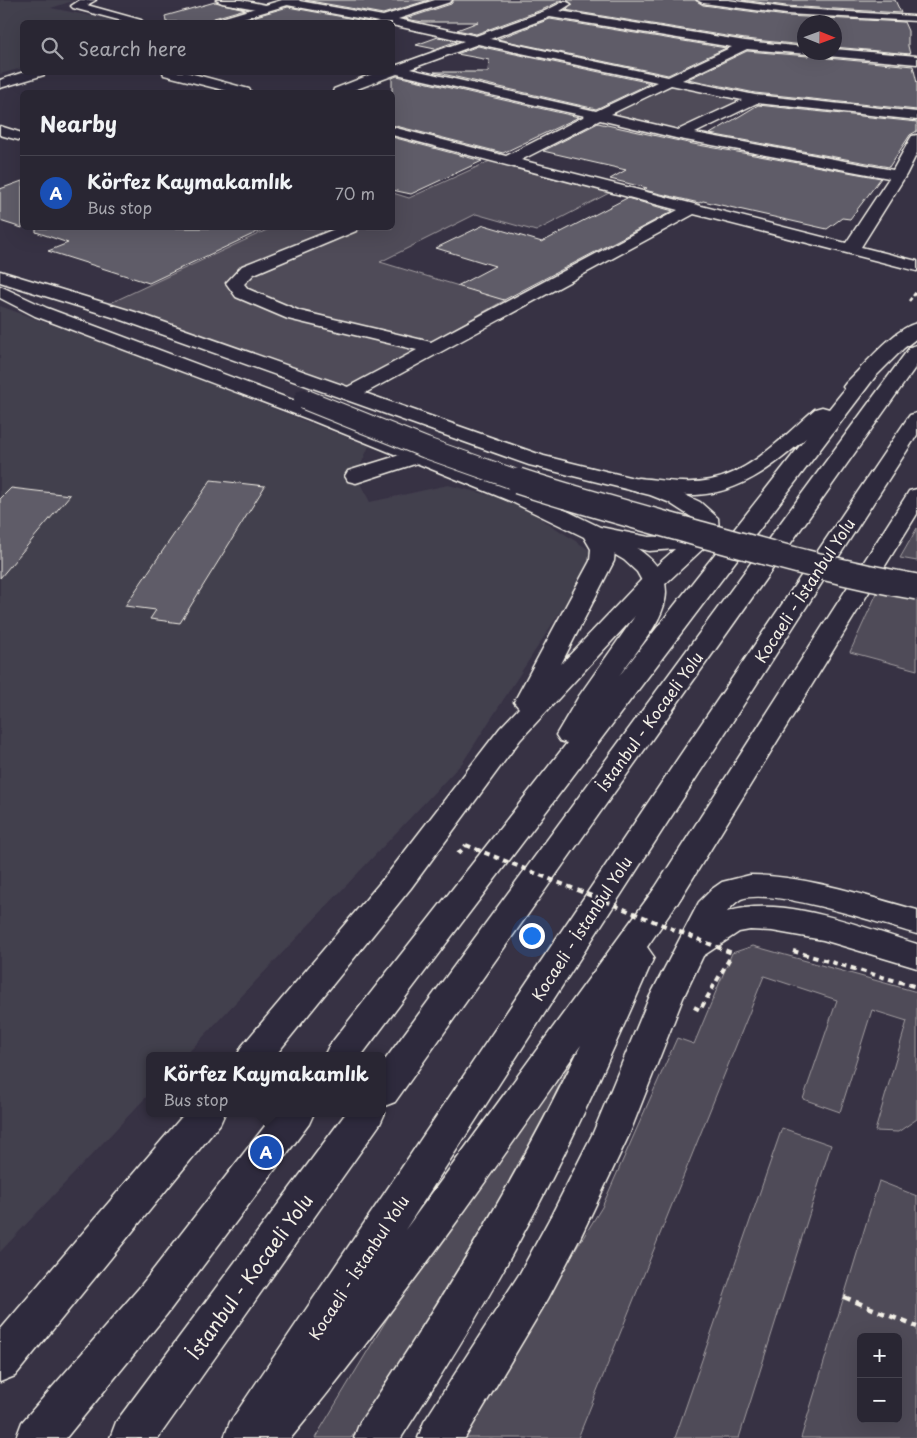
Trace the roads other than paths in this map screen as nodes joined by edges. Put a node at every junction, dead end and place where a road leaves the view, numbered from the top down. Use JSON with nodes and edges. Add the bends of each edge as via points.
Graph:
{"nodes":[{"id":1,"x":90,"y":0,"type":"edge"},
{"id":2,"x":222,"y":0,"type":"edge"},
{"id":3,"x":446,"y":0,"type":"edge"},
{"id":4,"x":573,"y":0,"type":"edge"},
{"id":5,"x":703,"y":0,"type":"edge"},
{"id":6,"x":291,"y":1,"type":"edge"},
{"id":7,"x":908,"y":6,"type":"dead end"},
{"id":8,"x":267,"y":8,"type":"junction"},
{"id":9,"x":549,"y":13,"type":"junction"},
{"id":10,"x":913,"y":19,"type":"junction"},
{"id":11,"x":130,"y":20,"type":"edge"},
{"id":12,"x":226,"y":20,"type":"edge"},
{"id":13,"x":376,"y":20,"type":"edge"},
{"id":14,"x":383,"y":20,"type":"edge"},
{"id":15,"x":395,"y":24,"type":"edge"},
{"id":16,"x":917,"y":32,"type":"edge"},
{"id":17,"x":476,"y":40,"type":"junction"},
{"id":18,"x":745,"y":46,"type":"junction"},
{"id":19,"x":797,"y":50,"type":"edge"},
{"id":20,"x":842,"y":53,"type":"edge"},
{"id":21,"x":917,"y":60,"type":"edge"},
{"id":22,"x":395,"y":70,"type":"edge"},
{"id":23,"x":395,"y":71,"type":"edge"},
{"id":24,"x":29,"y":75,"type":"edge"},
{"id":25,"x":179,"y":75,"type":"edge"},
{"id":26,"x":216,"y":75,"type":"edge"},
{"id":27,"x":383,"y":75,"type":"edge"},
{"id":28,"x":199,"y":81,"type":"junction"},
{"id":29,"x":668,"y":81,"type":"junction"},
{"id":30,"x":0,"y":84,"type":"edge"},
{"id":31,"x":236,"y":90,"type":"edge"},
{"id":32,"x":344,"y":90,"type":"edge"},
{"id":33,"x":754,"y":99,"type":"junction"},
{"id":34,"x":598,"y":115,"type":"junction"},
{"id":35,"x":917,"y":116,"type":"edge"},
{"id":36,"x":0,"y":130,"type":"edge"},
{"id":37,"x":395,"y":132,"type":"edge"},
{"id":38,"x":20,"y":136,"type":"edge"},
{"id":39,"x":680,"y":136,"type":"junction"},
{"id":40,"x":917,"y":139,"type":"edge"},
{"id":41,"x":508,"y":161,"type":"junction"},
{"id":42,"x":898,"y":175,"type":"junction"},
{"id":43,"x":692,"y":209,"type":"junction"},
{"id":44,"x":345,"y":230,"type":"edge"},
{"id":45,"x":851,"y":249,"type":"junction"},
{"id":46,"x":917,"y":266,"type":"edge"},
{"id":47,"x":0,"y":277,"type":"edge"},
{"id":48,"x":0,"y":290,"type":"edge"},
{"id":49,"x":917,"y":329,"type":"edge"},
{"id":50,"x":433,"y":348,"type":"junction"},
{"id":51,"x":917,"y":351,"type":"edge"},
{"id":52,"x":866,"y":375,"type":"junction"},
{"id":53,"x":349,"y":394,"type":"junction"},
{"id":54,"x":309,"y":395,"type":"junction"},
{"id":55,"x":917,"y":419,"type":"edge"},
{"id":56,"x":416,"y":456,"type":"junction"},
{"id":57,"x":356,"y":476,"type":"dead end"},
{"id":58,"x":638,"y":485,"type":"junction"},
{"id":59,"x":917,"y":496,"type":"edge"},
{"id":60,"x":593,"y":532,"type":"junction"},
{"id":61,"x":703,"y":536,"type":"junction"},
{"id":62,"x":917,"y":574,"type":"edge"},
{"id":63,"x":654,"y":581,"type":"junction"},
{"id":64,"x":917,"y":587,"type":"edge"},
{"id":65,"x":510,"y":734,"type":"junction"},
{"id":66,"x":522,"y":819,"type":"junction"},
{"id":67,"x":666,"y":896,"type":"junction"},
{"id":68,"x":917,"y":922,"type":"edge"},
{"id":69,"x":705,"y":953,"type":"junction"},
{"id":70,"x":917,"y":956,"type":"edge"},
{"id":71,"x":257,"y":1052,"type":"edge"},
{"id":72,"x":344,"y":1052,"type":"edge"},
{"id":73,"x":386,"y":1086,"type":"edge"},
{"id":74,"x":204,"y":1117,"type":"edge"},
{"id":75,"x":293,"y":1117,"type":"edge"},
{"id":76,"x":364,"y":1117,"type":"edge"},
{"id":77,"x":0,"y":1362,"type":"edge"},
{"id":78,"x":38,"y":1438,"type":"edge"},
{"id":79,"x":132,"y":1438,"type":"edge"},
{"id":80,"x":246,"y":1438,"type":"edge"},
{"id":81,"x":263,"y":1438,"type":"edge"},
{"id":82,"x":376,"y":1438,"type":"edge"},
{"id":83,"x":440,"y":1438,"type":"edge"}],
"edges":[{"from":1,"to":11,"type":"main road","via":[[77,6]]},
{"from":2,"to":8,"type":"main road"},
{"from":3,"to":14,"type":"main road"},
{"from":4,"to":9,"type":"main road"},
{"from":5,"to":10,"type":"main road","via":[[786,11]]},
{"from":6,"to":8,"type":"main road"},
{"from":6,"to":13,"type":"main road"},
{"from":7,"to":10,"type":"main road"},
{"from":8,"to":12,"type":"main road"},
{"from":9,"to":17,"type":"main road"},
{"from":9,"to":18,"type":"main road"},
{"from":10,"to":16,"type":"main road"},
{"from":15,"to":17,"type":"main road"},
{"from":17,"to":22,"type":"main road"},
{"from":17,"to":29,"type":"main road"},
{"from":18,"to":19,"type":"main road"},
{"from":18,"to":29,"type":"main road"},
{"from":20,"to":21,"type":"main road"},
{"from":23,"to":34,"type":"main road"},
{"from":24,"to":30,"type":"main road"},
{"from":25,"to":28,"type":"main road"},
{"from":26,"to":28,"type":"main road"},
{"from":27,"to":32,"type":"main road"},
{"from":28,"to":31,"type":"main road"},
{"from":29,"to":33,"type":"main road"},
{"from":29,"to":34,"type":"main road"},
{"from":33,"to":35,"type":"main road"},
{"from":33,"to":39,"type":"main road"},
{"from":34,"to":39,"type":"main road"},
{"from":34,"to":41,"type":"main road"},
{"from":36,"to":38,"type":"main road"},
{"from":37,"to":41,"type":"main road"},
{"from":39,"to":42,"type":"main road"},
{"from":40,"to":42,"type":"main road"},
{"from":41,"to":43,"type":"main road"},
{"from":42,"to":45,"type":"main road"},
{"from":43,"to":45,"type":"main road"},
{"from":43,"to":50,"type":"main road"},
{"from":44,"to":50,"type":"main road","via":[[248,270],[235,283],[242,293],[294,315]]},
{"from":45,"to":46,"type":"main road"},
{"from":47,"to":53,"type":"main road","via":[[189,336]]},
{"from":47,"to":54,"type":"main road"},
{"from":48,"to":54,"type":"main road"},
{"from":48,"to":56,"type":"main road","via":[[41,312]]},
{"from":49,"to":52,"type":"main road"},
{"from":50,"to":53,"type":"main road"},
{"from":51,"to":73,"type":"main road","name":"İstanbul - Kocaeli Yolu"},
{"from":52,"to":58,"type":"main road","via":[[794,438],[734,480],[699,488]]},
{"from":52,"to":66,"type":"main road"},
{"from":53,"to":58,"type":"main road","via":[[509,452]]},
{"from":54,"to":62,"type":"main road","via":[[501,463],[597,493],[773,542]]},
{"from":54,"to":64,"type":"main road","bridge":true,"via":[[406,440],[501,475],[818,566]]},
{"from":55,"to":80,"type":"main road","name":"Kocaeli - İstanbul Yolu"},
{"from":56,"to":57,"type":"main road"},
{"from":56,"to":60,"type":"main road","via":[[518,496]]},
{"from":58,"to":61,"type":"main road","via":[[697,508],[707,518]]},
{"from":59,"to":67,"type":"main road"},
{"from":60,"to":61,"type":"main road","via":[[649,544]]},
{"from":60,"to":63,"type":"main road","via":[[632,555],[647,568]]},
{"from":60,"to":65,"type":"main road","via":[[603,549],[602,561]]},
{"from":61,"to":63,"type":"main road"},
{"from":63,"to":65,"type":"main road"},
{"from":63,"to":66,"type":"main road","via":[[652,604],[645,620],[592,696]]},
{"from":65,"to":71,"type":"main road","via":[[400,880]]},
{"from":66,"to":72,"type":"main road"},
{"from":67,"to":81,"type":"main road","via":[[395,1277]]},
{"from":67,"to":82,"type":"main road","via":[[527,1190],[431,1354]]},
{"from":68,"to":69,"type":"main road","via":[[800,890],[751,887],[733,890],[710,910]]},
{"from":69,"to":70,"type":"main road","via":[[712,933],[732,922],[769,918],[795,922]]},
{"from":69,"to":83,"type":"main road","via":[[666,998],[611,1135],[566,1226],[534,1286]]},
{"from":74,"to":77,"type":"main road"},
{"from":75,"to":78,"type":"main road","via":[[153,1301]]},
{"from":76,"to":79,"type":"main road","name":"İstanbul - Kocaeli Yolu"}]}
